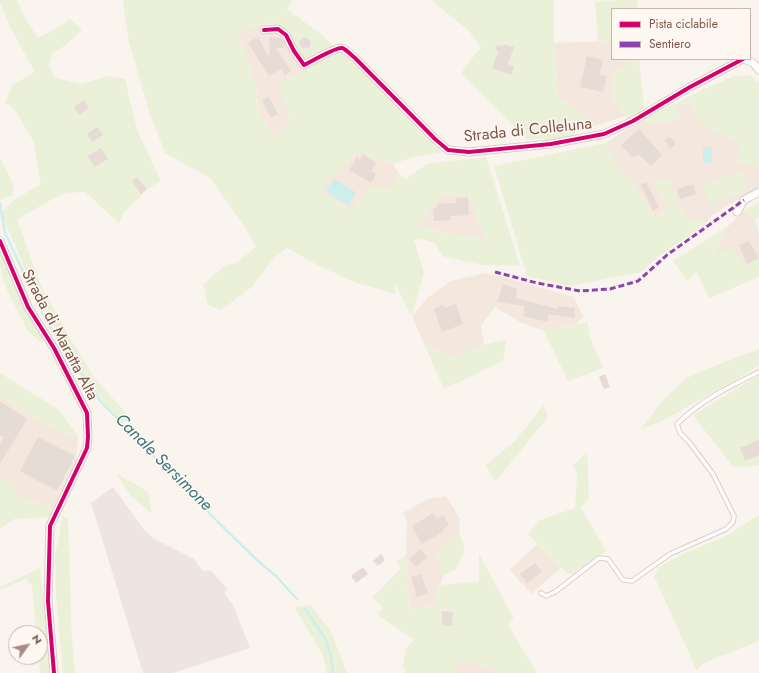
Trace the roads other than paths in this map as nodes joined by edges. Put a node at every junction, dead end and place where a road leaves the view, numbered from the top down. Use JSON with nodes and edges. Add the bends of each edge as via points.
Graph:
{"nodes":[{"id":1,"x":264,"y":30,"type":"dead end"},
{"id":2,"x":741,"y":60,"type":"edge"},
{"id":3,"x":746,"y":60,"type":"edge"},
{"id":4,"x":759,"y":70,"type":"edge"},
{"id":5,"x":759,"y":192,"type":"edge"},
{"id":6,"x":737,"y":212,"type":"dead end"},
{"id":7,"x":0,"y":241,"type":"edge"},
{"id":8,"x":759,"y":372,"type":"edge"},
{"id":9,"x":541,"y":592,"type":"dead end"},
{"id":10,"x":54,"y":673,"type":"edge"}],
"edges":[{"from":1,"to":2,"type":"street","name":"Strada di Colleluna","via":[[278,29],[286,36],[304,65],[335,48],[343,48],[448,150],[469,152],[551,144],[604,134]]},
{"from":3,"to":4,"type":"street","name":"Strada di Colleluna","via":[[753,63]]},
{"from":5,"to":6,"type":"street","via":[[744,200]]},
{"from":7,"to":10,"type":"street","name":"Strada di Maratta Alta","via":[[28,307],[54,348],[87,413],[87,448],[50,526],[48,601]]},
{"from":8,"to":9,"type":"lane","via":[[704,401],[677,424],[680,433],[713,474],[734,516],[733,522],[726,528],[670,554],[632,581],[623,580],[608,559],[599,558],[555,592],[546,596]]}]}
